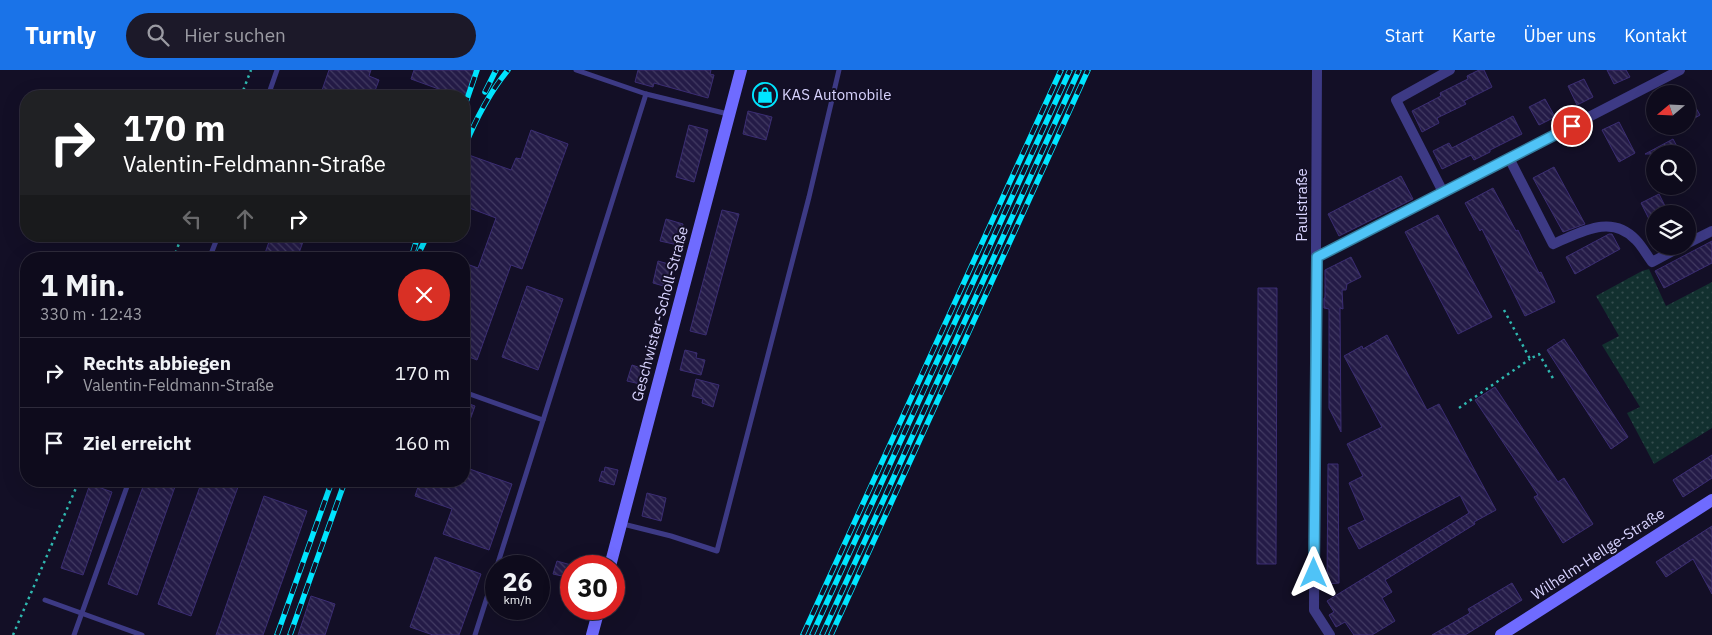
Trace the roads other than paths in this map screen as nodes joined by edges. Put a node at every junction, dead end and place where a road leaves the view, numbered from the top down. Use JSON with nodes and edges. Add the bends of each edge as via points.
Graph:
{"nodes":[{"id":1,"x":277,"y":70,"type":"edge"},
{"id":2,"x":576,"y":70,"type":"edge"},
{"id":3,"x":741,"y":70,"type":"edge"},
{"id":4,"x":839,"y":70,"type":"edge"},
{"id":5,"x":1317,"y":70,"type":"edge"},
{"id":6,"x":1450,"y":70,"type":"edge"},
{"id":7,"x":1680,"y":70,"type":"edge"},
{"id":8,"x":270,"y":90,"type":"edge"},
{"id":9,"x":646,"y":94,"type":"junction"},
{"id":10,"x":729,"y":114,"type":"junction"},
{"id":11,"x":1509,"y":158,"type":"junction"},
{"id":12,"x":1443,"y":192,"type":"junction"},
{"id":13,"x":1712,"y":231,"type":"edge"},
{"id":14,"x":1696,"y":239,"type":"edge"},
{"id":15,"x":1646,"y":254,"type":"edge"},
{"id":16,"x":1647,"y":255,"type":"edge"},
{"id":17,"x":1665,"y":255,"type":"edge"},
{"id":18,"x":1317,"y":257,"type":"junction"},
{"id":19,"x":470,"y":394,"type":"edge"},
{"id":20,"x":544,"y":420,"type":"junction"},
{"id":21,"x":128,"y":487,"type":"edge"},
{"id":22,"x":1712,"y":500,"type":"edge"},
{"id":23,"x":622,"y":524,"type":"junction"},
{"id":24,"x":501,"y":555,"type":"edge"},
{"id":25,"x":613,"y":555,"type":"edge"},
{"id":26,"x":45,"y":600,"type":"dead end"},
{"id":27,"x":485,"y":604,"type":"edge"},
{"id":28,"x":82,"y":613,"type":"junction"},
{"id":29,"x":596,"y":620,"type":"edge"},
{"id":30,"x":74,"y":635,"type":"edge"},
{"id":31,"x":142,"y":635,"type":"edge"},
{"id":32,"x":475,"y":635,"type":"edge"},
{"id":33,"x":592,"y":635,"type":"edge"},
{"id":34,"x":1330,"y":635,"type":"edge"},
{"id":35,"x":1501,"y":635,"type":"edge"}],
"edges":[{"from":1,"to":8,"type":"lane"},
{"from":2,"to":9,"type":"lane"},
{"from":3,"to":10,"type":"street","name":"Geschwister-Scholl-Straße"},
{"from":4,"to":23,"type":"lane","via":[[716,551]]},
{"from":5,"to":18,"type":"street","name":"Paulstraße"},
{"from":6,"to":12,"type":"street","via":[[1396,100]]},
{"from":7,"to":11,"type":"street"},
{"from":9,"to":10,"type":"lane"},
{"from":9,"to":20,"type":"lane"},
{"from":10,"to":23,"type":"street","name":"Geschwister-Scholl-Straße"},
{"from":11,"to":12,"type":"street"},
{"from":11,"to":15,"type":"street","via":[[1554,244],[1593,227],[1615,226],[1634,238]]},
{"from":12,"to":18,"type":"street"},
{"from":13,"to":14,"type":"street"},
{"from":16,"to":17,"type":"street","via":[[1652,262]]},
{"from":18,"to":34,"type":"street","name":"Paulstraße","via":[[1314,610]]},
{"from":19,"to":20,"type":"lane"},
{"from":20,"to":24,"type":"lane"},
{"from":21,"to":28,"type":"lane"},
{"from":22,"to":35,"type":"street","name":"Wilhelm-Hellge-Straße"},
{"from":23,"to":25,"type":"street","name":"Geschwister-Scholl-Straße"},
{"from":26,"to":28,"type":"lane"},
{"from":27,"to":32,"type":"lane"},
{"from":28,"to":30,"type":"lane"},
{"from":28,"to":31,"type":"lane"},
{"from":29,"to":33,"type":"street"}]}
